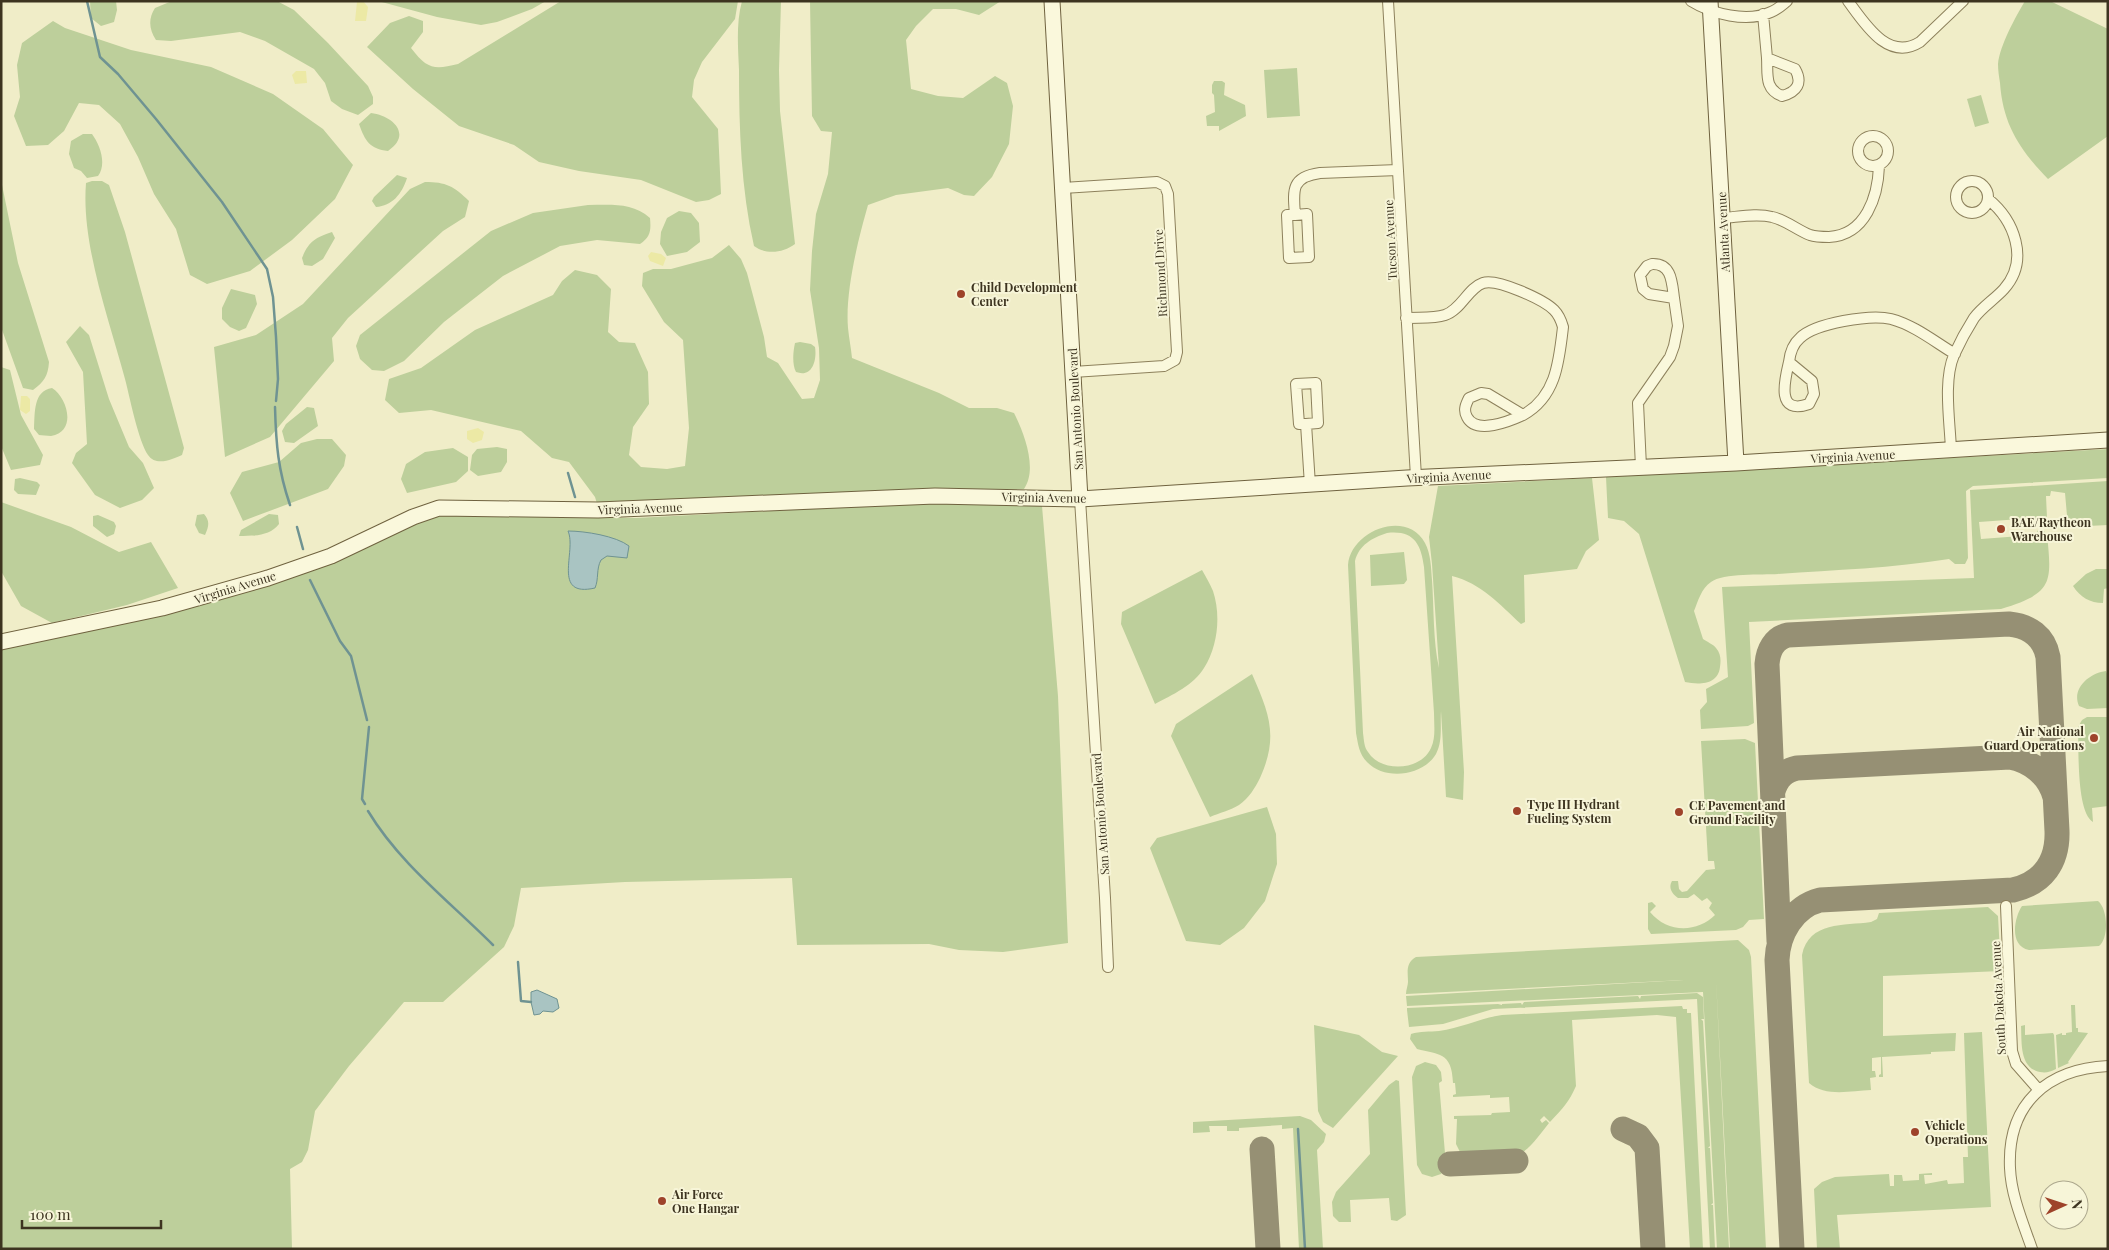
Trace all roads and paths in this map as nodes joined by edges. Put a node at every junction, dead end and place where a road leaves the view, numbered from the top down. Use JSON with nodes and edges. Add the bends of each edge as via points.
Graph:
{"nodes":[{"id":1,"x":1052,"y":1,"type":"edge"},
{"id":2,"x":1388,"y":1,"type":"edge"},
{"id":3,"x":1691,"y":1,"type":"edge"},
{"id":4,"x":1787,"y":1,"type":"edge"},
{"id":5,"x":1848,"y":1,"type":"edge"},
{"id":6,"x":1963,"y":1,"type":"edge"},
{"id":7,"x":1710,"y":6,"type":"edge"},
{"id":8,"x":1763,"y":14,"type":"junction"},
{"id":9,"x":1767,"y":58,"type":"dead end"},
{"id":10,"x":1879,"y":166,"type":"dead end"},
{"id":11,"x":1398,"y":170,"type":"junction"},
{"id":12,"x":1063,"y":188,"type":"junction"},
{"id":13,"x":1988,"y":199,"type":"dead end"},
{"id":14,"x":1295,"y":215,"type":"junction"},
{"id":15,"x":1723,"y":218,"type":"junction"},
{"id":16,"x":1674,"y":298,"type":"dead end"},
{"id":17,"x":1406,"y":318,"type":"junction"},
{"id":18,"x":1955,"y":354,"type":"junction"},
{"id":19,"x":1789,"y":362,"type":"dead end"},
{"id":20,"x":1073,"y":372,"type":"junction"},
{"id":21,"x":1523,"y":415,"type":"junction"},
{"id":22,"x":1306,"y":424,"type":"dead end"},
{"id":23,"x":2108,"y":440,"type":"edge"},
{"id":24,"x":1951,"y":450,"type":"junction"},
{"id":25,"x":1736,"y":462,"type":"junction"},
{"id":26,"x":1640,"y":467,"type":"junction"},
{"id":27,"x":1416,"y":477,"type":"junction"},
{"id":28,"x":1310,"y":485,"type":"junction"},
{"id":29,"x":1080,"y":499,"type":"junction"},
{"id":30,"x":1,"y":642,"type":"edge"},
{"id":31,"x":2006,"y":906,"type":"dead end"},
{"id":32,"x":1108,"y":967,"type":"dead end"},
{"id":33,"x":2108,"y":1066,"type":"edge"},
{"id":34,"x":2038,"y":1089,"type":"junction"},
{"id":35,"x":2032,"y":1249,"type":"edge"}],
"edges":[{"from":1,"to":12,"type":"street","name":"San Antonio Boulevard"},
{"from":2,"to":11,"type":"street","name":"Tucson Avenue"},
{"from":3,"to":7,"type":"street"},
{"from":4,"to":8,"type":"street"},
{"from":5,"to":6,"type":"street","via":[[1881,41],[1903,48],[1920,42]]},
{"from":7,"to":8,"type":"street","via":[[1725,16]]},
{"from":7,"to":15,"type":"street","name":"Atlanta Avenue"},
{"from":8,"to":9,"type":"street"},
{"from":10,"to":15,"type":"street","via":[[1877,189],[1869,212],[1855,226],[1839,235],[1811,236],[1766,215]]},
{"from":11,"to":14,"type":"street","via":[[1304,176],[1294,190]]},
{"from":11,"to":17,"type":"street","name":"Tucson Avenue"},
{"from":12,"to":20,"type":"street","name":"San Antonio Boulevard"},
{"from":12,"to":20,"type":"street","name":"Richmond Drive","via":[[1155,182],[1164,185],[1168,194],[1177,352],[1175,360],[1164,366]]},
{"from":13,"to":18,"type":"street","via":[[2013,229],[2016,261],[2007,285],[1973,319]]},
{"from":14,"to":14,"type":"street","via":[[1307,214],[1309,257],[1289,258],[1287,215]]},
{"from":15,"to":25,"type":"street","name":"Atlanta Avenue"},
{"from":16,"to":26,"type":"street","via":[[1678,326],[1674,346],[1638,403]]},
{"from":17,"to":21,"type":"street","via":[[1446,315],[1484,282],[1508,286],[1555,310],[1563,327],[1554,380],[1548,394]]},
{"from":17,"to":27,"type":"street","name":"Tucson Avenue"},
{"from":18,"to":19,"type":"street","via":[[1901,322],[1867,318],[1818,327],[1805,334],[1794,344]]},
{"from":18,"to":24,"type":"street","via":[[1949,375]]},
{"from":20,"to":29,"type":"street","name":"San Antonio Boulevard"},
{"from":21,"to":21,"type":"street","via":[[1506,422],[1480,426],[1469,421],[1465,407],[1473,395],[1484,393]]},
{"from":22,"to":28,"type":"street"},
{"from":23,"to":24,"type":"street","name":"Virginia Avenue"},
{"from":24,"to":25,"type":"street","name":"Virginia Avenue"},
{"from":25,"to":26,"type":"street","name":"Virginia Avenue"},
{"from":26,"to":27,"type":"street","name":"Virginia Avenue"},
{"from":27,"to":28,"type":"street","name":"Virginia Avenue"},
{"from":28,"to":29,"type":"street","name":"Virginia Avenue"},
{"from":29,"to":30,"type":"street","name":"Virginia Avenue","via":[[935,496],[598,510],[439,508],[331,556],[268,578],[162,608]]},
{"from":29,"to":32,"type":"street","name":"San Antonio Boulevard"},
{"from":31,"to":34,"type":"street","name":"South Dakota Avenue","via":[[2012,1051],[2016,1064]]},
{"from":33,"to":34,"type":"street","via":[[2075,1070]]},
{"from":34,"to":35,"type":"street","via":[[2018,1119],[2010,1152],[2012,1187]]}]}
